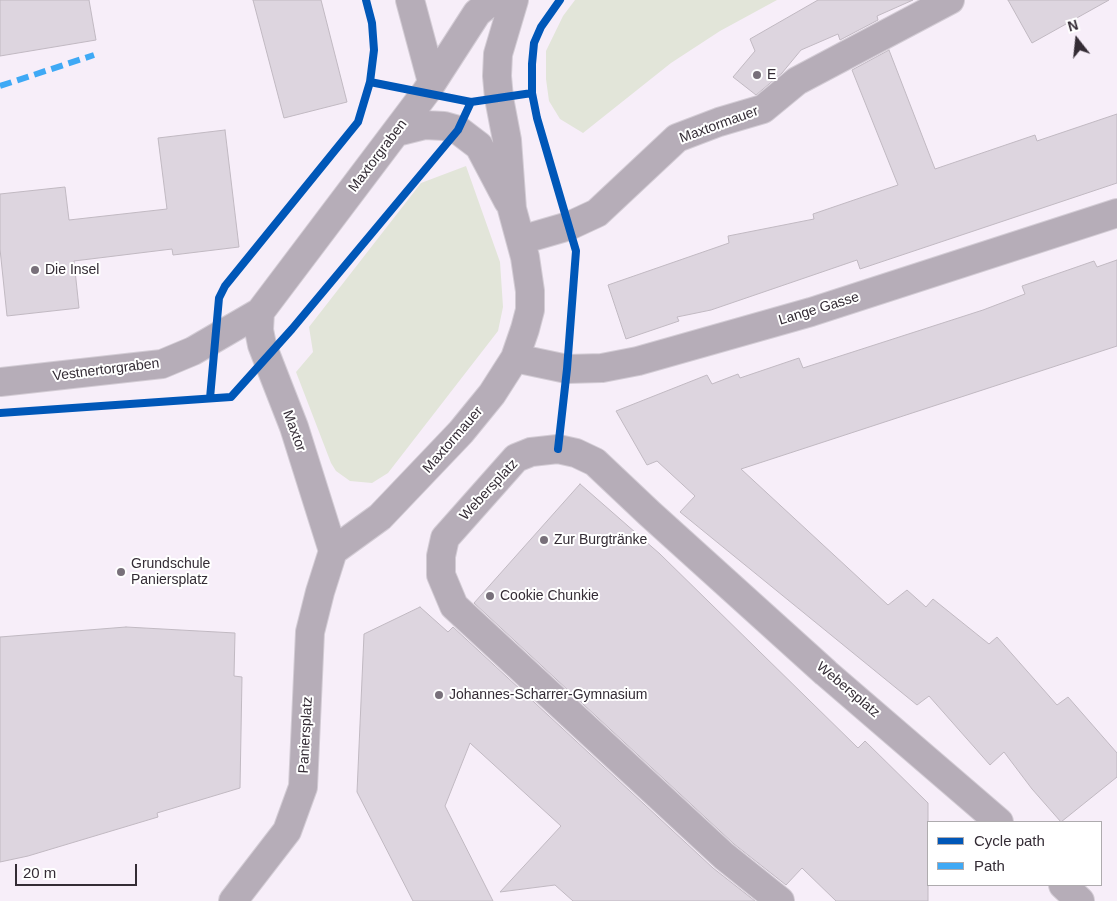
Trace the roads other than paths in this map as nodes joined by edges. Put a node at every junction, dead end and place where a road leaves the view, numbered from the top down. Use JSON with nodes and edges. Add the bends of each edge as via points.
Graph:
{"nodes":[{"id":1,"x":410,"y":0,"type":"edge"},
{"id":2,"x":493,"y":0,"type":"edge"},
{"id":3,"x":514,"y":0,"type":"edge"},
{"id":4,"x":950,"y":0,"type":"edge"},
{"id":5,"x":432,"y":82,"type":"junction"},
{"id":6,"x":397,"y":132,"type":"junction"},
{"id":7,"x":512,"y":208,"type":"junction"},
{"id":8,"x":1117,"y":212,"type":"edge"},
{"id":9,"x":521,"y":240,"type":"junction"},
{"id":10,"x":260,"y":312,"type":"junction"},
{"id":11,"x":515,"y":358,"type":"junction"},
{"id":12,"x":0,"y":382,"type":"edge"},
{"id":13,"x":333,"y":551,"type":"junction"},
{"id":14,"x":998,"y":821,"type":"edge"},
{"id":15,"x":1064,"y":886,"type":"edge"},
{"id":16,"x":233,"y":901,"type":"edge"},
{"id":17,"x":780,"y":901,"type":"edge"},
{"id":18,"x":1080,"y":901,"type":"edge"}],
"edges":[{"from":1,"to":5,"type":"street"},
{"from":2,"to":5,"type":"street","name":"Maxtorgraben","via":[[477,13]]},
{"from":3,"to":7,"type":"street","name":"Maxtormauer","via":[[498,54],[498,98],[507,140]]},
{"from":4,"to":9,"type":"street","name":"Maxtormauer","via":[[797,80],[763,109],[677,138],[598,213],[569,226]]},
{"from":5,"to":6,"type":"street","name":"Maxtorgraben"},
{"from":6,"to":7,"type":"street","name":"Maxtormauer","via":[[425,125],[458,130],[479,146]]},
{"from":6,"to":10,"type":"street","name":"Maxtorgraben"},
{"from":7,"to":9,"type":"street","name":"Maxtormauer"},
{"from":8,"to":11,"type":"street","name":"Lange Gasse","via":[[811,312],[638,361],[602,368],[567,369]]},
{"from":9,"to":11,"type":"street","name":"Maxtormauer","via":[[530,310]]},
{"from":10,"to":12,"type":"street","name":"Vestnertorgraben","via":[[193,351],[162,364]]},
{"from":10,"to":13,"type":"street","name":"Maxtor","via":[[262,345],[294,427]]},
{"from":11,"to":13,"type":"street","name":"Maxtormauer","via":[[492,394],[422,475],[380,517]]},
{"from":13,"to":16,"type":"street","name":"Paniersplatz","via":[[310,632],[303,787],[287,831]]},
{"from":14,"to":17,"type":"street","name":"Webersplatz","via":[[833,679],[595,462],[558,450],[531,452],[516,458],[445,538],[441,575],[454,606],[717,850]]},
{"from":15,"to":18,"type":"street"}]}
